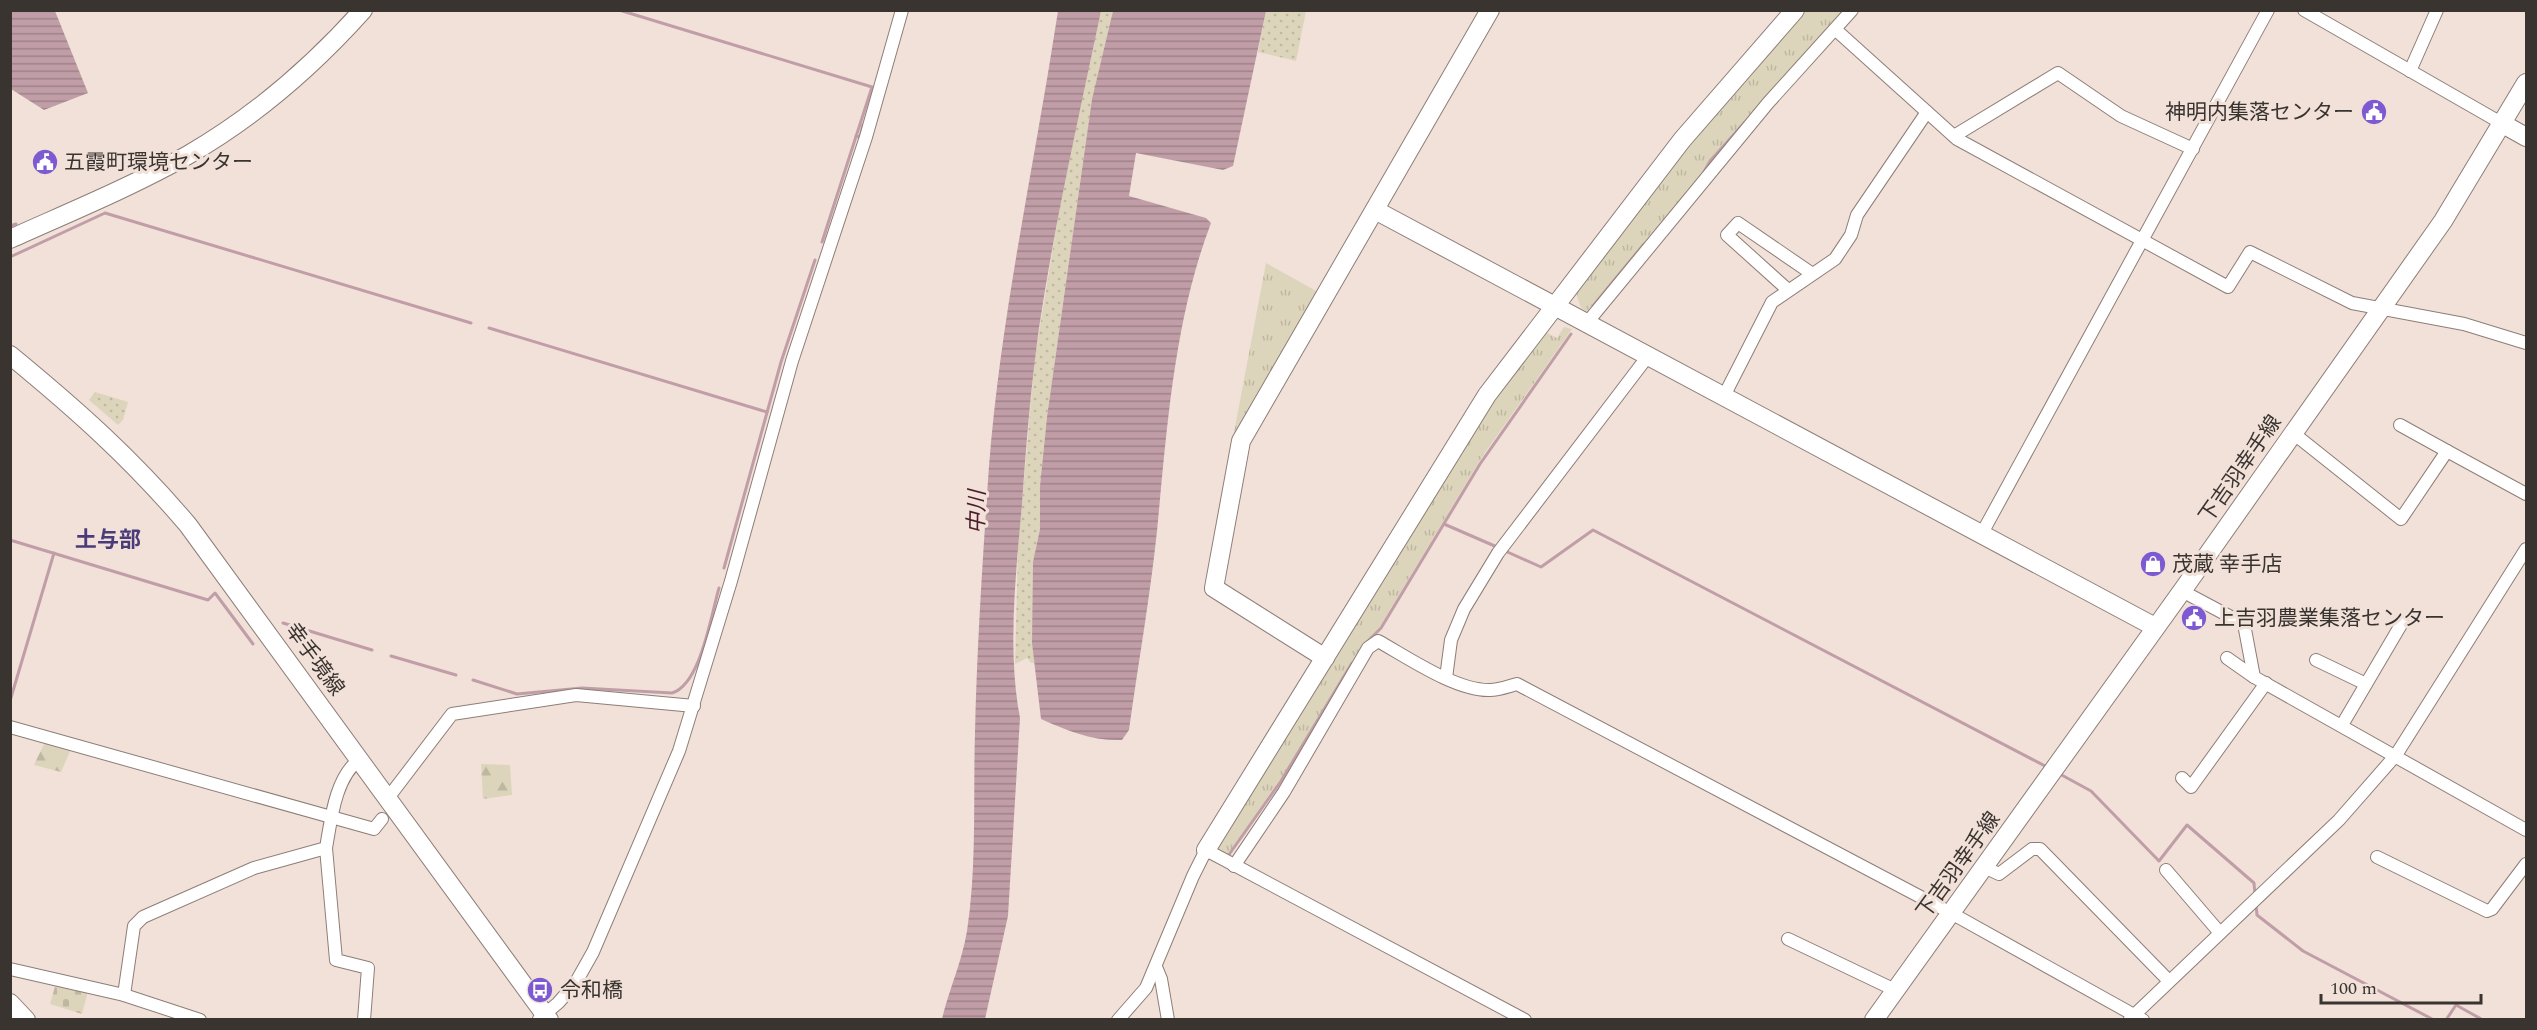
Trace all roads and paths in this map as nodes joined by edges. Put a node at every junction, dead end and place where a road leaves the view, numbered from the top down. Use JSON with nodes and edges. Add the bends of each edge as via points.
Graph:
{"nodes":[{"id":1,"x":363,"y":10,"type":"edge"},
{"id":2,"x":902,"y":10,"type":"edge"},
{"id":3,"x":1490,"y":10,"type":"edge"},
{"id":4,"x":1795,"y":10,"type":"edge"},
{"id":5,"x":1852,"y":10,"type":"edge"},
{"id":6,"x":2268,"y":10,"type":"edge"},
{"id":7,"x":2304,"y":10,"type":"edge"},
{"id":8,"x":2437,"y":10,"type":"edge"},
{"id":9,"x":1836,"y":30,"type":"junction"},
{"id":10,"x":2410,"y":71,"type":"junction"},
{"id":11,"x":2526,"y":83,"type":"edge"},
{"id":12,"x":1927,"y":112,"type":"junction"},
{"id":13,"x":2503,"y":124,"type":"junction"},
{"id":14,"x":1954,"y":136,"type":"junction"},
{"id":15,"x":2526,"y":137,"type":"edge"},
{"id":16,"x":2193,"y":149,"type":"junction"},
{"id":17,"x":1375,"y":210,"type":"junction"},
{"id":18,"x":10,"y":239,"type":"edge"},
{"id":19,"x":2142,"y":242,"type":"junction"},
{"id":20,"x":1811,"y":273,"type":"junction"},
{"id":21,"x":1788,"y":290,"type":"junction"},
{"id":22,"x":1553,"y":306,"type":"junction"},
{"id":23,"x":2381,"y":309,"type":"junction"},
{"id":24,"x":1586,"y":324,"type":"junction"},
{"id":25,"x":2526,"y":343,"type":"edge"},
{"id":26,"x":10,"y":355,"type":"edge"},
{"id":27,"x":1648,"y":356,"type":"junction"},
{"id":28,"x":1724,"y":396,"type":"junction"},
{"id":29,"x":2400,"y":425,"type":"dead end"},
{"id":30,"x":2293,"y":433,"type":"junction"},
{"id":31,"x":2446,"y":451,"type":"junction"},
{"id":32,"x":2526,"y":494,"type":"edge"},
{"id":33,"x":1982,"y":535,"type":"junction"},
{"id":34,"x":2526,"y":549,"type":"edge"},
{"id":35,"x":2182,"y":591,"type":"junction"},
{"id":36,"x":2402,"y":623,"type":"dead end"},
{"id":37,"x":2155,"y":627,"type":"junction"},
{"id":38,"x":1325,"y":658,"type":"junction"},
{"id":39,"x":2227,"y":658,"type":"dead end"},
{"id":40,"x":2316,"y":660,"type":"dead end"},
{"id":41,"x":2254,"y":677,"type":"junction"},
{"id":42,"x":1446,"y":678,"type":"junction"},
{"id":43,"x":2266,"y":683,"type":"junction"},
{"id":44,"x":2366,"y":684,"type":"junction"},
{"id":45,"x":694,"y":706,"type":"junction"},
{"id":46,"x":2342,"y":725,"type":"junction"},
{"id":47,"x":10,"y":727,"type":"edge"},
{"id":48,"x":2396,"y":755,"type":"junction"},
{"id":49,"x":360,"y":759,"type":"junction"},
{"id":50,"x":2182,"y":778,"type":"dead end"},
{"id":51,"x":388,"y":798,"type":"junction"},
{"id":52,"x":332,"y":818,"type":"junction"},
{"id":53,"x":382,"y":819,"type":"dead end"},
{"id":54,"x":2526,"y":830,"type":"edge"},
{"id":55,"x":326,"y":848,"type":"junction"},
{"id":56,"x":1206,"y":850,"type":"junction"},
{"id":57,"x":2377,"y":857,"type":"dead end"},
{"id":58,"x":2526,"y":864,"type":"edge"},
{"id":59,"x":1234,"y":866,"type":"junction"},
{"id":60,"x":1984,"y":867,"type":"junction"},
{"id":61,"x":2166,"y":870,"type":"dead end"},
{"id":62,"x":1951,"y":914,"type":"junction"},
{"id":63,"x":2220,"y":933,"type":"junction"},
{"id":64,"x":1788,"y":939,"type":"dead end"},
{"id":65,"x":1156,"y":967,"type":"junction"},
{"id":66,"x":10,"y":969,"type":"edge"},
{"id":67,"x":2169,"y":981,"type":"junction"},
{"id":68,"x":1895,"y":990,"type":"junction"},
{"id":69,"x":124,"y":995,"type":"junction"},
{"id":70,"x":10,"y":1003,"type":"edge"},
{"id":71,"x":544,"y":1018,"type":"edge"},
{"id":72,"x":2135,"y":1018,"type":"edge"},
{"id":73,"x":26,"y":1020,"type":"edge"},
{"id":74,"x":200,"y":1020,"type":"edge"},
{"id":75,"x":364,"y":1020,"type":"edge"},
{"id":76,"x":1118,"y":1020,"type":"edge"},
{"id":77,"x":1168,"y":1020,"type":"edge"},
{"id":78,"x":1525,"y":1020,"type":"edge"},
{"id":79,"x":1874,"y":1020,"type":"edge"}],
"edges":[{"from":1,"to":18,"type":"street","via":[[291,82],[239,123],[159,170]]},
{"from":2,"to":45,"type":"street","via":[[866,137],[792,361]]},
{"from":3,"to":17,"type":"street"},
{"from":4,"to":22,"type":"street","via":[[1682,140]]},
{"from":5,"to":9,"type":"street"},
{"from":6,"to":16,"type":"street"},
{"from":7,"to":10,"type":"street"},
{"from":8,"to":10,"type":"street"},
{"from":9,"to":12,"type":"street"},
{"from":9,"to":24,"type":"street","via":[[1768,103]]},
{"from":10,"to":13,"type":"street"},
{"from":11,"to":13,"type":"street","name":"下吉羽幸手線"},
{"from":12,"to":14,"type":"street"},
{"from":12,"to":20,"type":"street","via":[[1857,215],[1851,235],[1835,259]]},
{"from":13,"to":15,"type":"street"},
{"from":13,"to":23,"type":"street","name":"下吉羽幸手線","via":[[2443,221]]},
{"from":14,"to":16,"type":"street","via":[[2058,73],[2121,116]]},
{"from":14,"to":19,"type":"street"},
{"from":16,"to":19,"type":"street"},
{"from":17,"to":22,"type":"street"},
{"from":17,"to":38,"type":"street","via":[[1241,441],[1215,588]]},
{"from":19,"to":23,"type":"street","via":[[2228,287],[2250,252],[2352,303]]},
{"from":19,"to":33,"type":"street"},
{"from":20,"to":21,"type":"street"},
{"from":20,"to":21,"type":"street","via":[[1738,223],[1727,235]]},
{"from":21,"to":28,"type":"street","via":[[1772,302]]},
{"from":22,"to":24,"type":"street"},
{"from":22,"to":38,"type":"street","via":[[1487,394]]},
{"from":23,"to":25,"type":"street","via":[[2464,324]]},
{"from":23,"to":30,"type":"street","name":"下吉羽幸手線"},
{"from":24,"to":27,"type":"street"},
{"from":26,"to":49,"type":"street","name":"幸手境線","via":[[105,435],[164,497],[213,556]]},
{"from":27,"to":28,"type":"street"},
{"from":27,"to":42,"type":"street","via":[[1498,553],[1450,640]]},
{"from":28,"to":33,"type":"street"},
{"from":29,"to":31,"type":"street"},
{"from":30,"to":31,"type":"street","via":[[2401,519]]},
{"from":30,"to":35,"type":"street","name":"下吉羽幸手線"},
{"from":31,"to":32,"type":"street"},
{"from":33,"to":37,"type":"street"},
{"from":34,"to":48,"type":"street"},
{"from":35,"to":37,"type":"street","name":"下吉羽幸手線"},
{"from":35,"to":41,"type":"street","via":[[2244,624]]},
{"from":36,"to":44,"type":"street"},
{"from":37,"to":60,"type":"street","name":"下吉羽幸手線"},
{"from":38,"to":56,"type":"street"},
{"from":39,"to":41,"type":"street"},
{"from":40,"to":44,"type":"street"},
{"from":41,"to":43,"type":"street"},
{"from":42,"to":59,"type":"street","via":[[1378,641],[1368,648],[1284,792]]},
{"from":42,"to":62,"type":"street","via":[[1490,690],[1517,684]]},
{"from":43,"to":46,"type":"street"},
{"from":43,"to":50,"type":"street","via":[[2191,787]]},
{"from":44,"to":46,"type":"street"},
{"from":45,"to":51,"type":"street","via":[[576,695],[452,714]]},
{"from":45,"to":71,"type":"street","via":[[679,751],[593,952],[575,984]]},
{"from":46,"to":48,"type":"street"},
{"from":47,"to":52,"type":"street"},
{"from":48,"to":54,"type":"street"},
{"from":48,"to":63,"type":"street","via":[[2339,820]]},
{"from":49,"to":51,"type":"street","name":"幸手境線"},
{"from":49,"to":52,"type":"street","via":[[347,771]]},
{"from":51,"to":71,"type":"street","name":"幸手境線"},
{"from":52,"to":53,"type":"street","via":[[374,829]]},
{"from":52,"to":55,"type":"street"},
{"from":55,"to":69,"type":"street","via":[[254,868],[143,917],[134,926]]},
{"from":55,"to":75,"type":"street","via":[[336,960],[368,968]]},
{"from":56,"to":59,"type":"street"},
{"from":56,"to":65,"type":"street"},
{"from":57,"to":58,"type":"street","via":[[2487,911]]},
{"from":59,"to":78,"type":"street"},
{"from":60,"to":62,"type":"street","name":"下吉羽幸手線"},
{"from":60,"to":67,"type":"street","via":[[1999,874],[2032,849],[2040,849]]},
{"from":61,"to":63,"type":"street"},
{"from":62,"to":68,"type":"street","name":"下吉羽幸手線"},
{"from":62,"to":72,"type":"street"},
{"from":63,"to":67,"type":"street"},
{"from":64,"to":68,"type":"street"},
{"from":65,"to":76,"type":"street","via":[[1139,998]]},
{"from":65,"to":77,"type":"street"},
{"from":66,"to":69,"type":"street"},
{"from":67,"to":72,"type":"street"},
{"from":68,"to":79,"type":"street","name":"下吉羽幸手線"},
{"from":69,"to":74,"type":"street"},
{"from":70,"to":73,"type":"street"}]}
